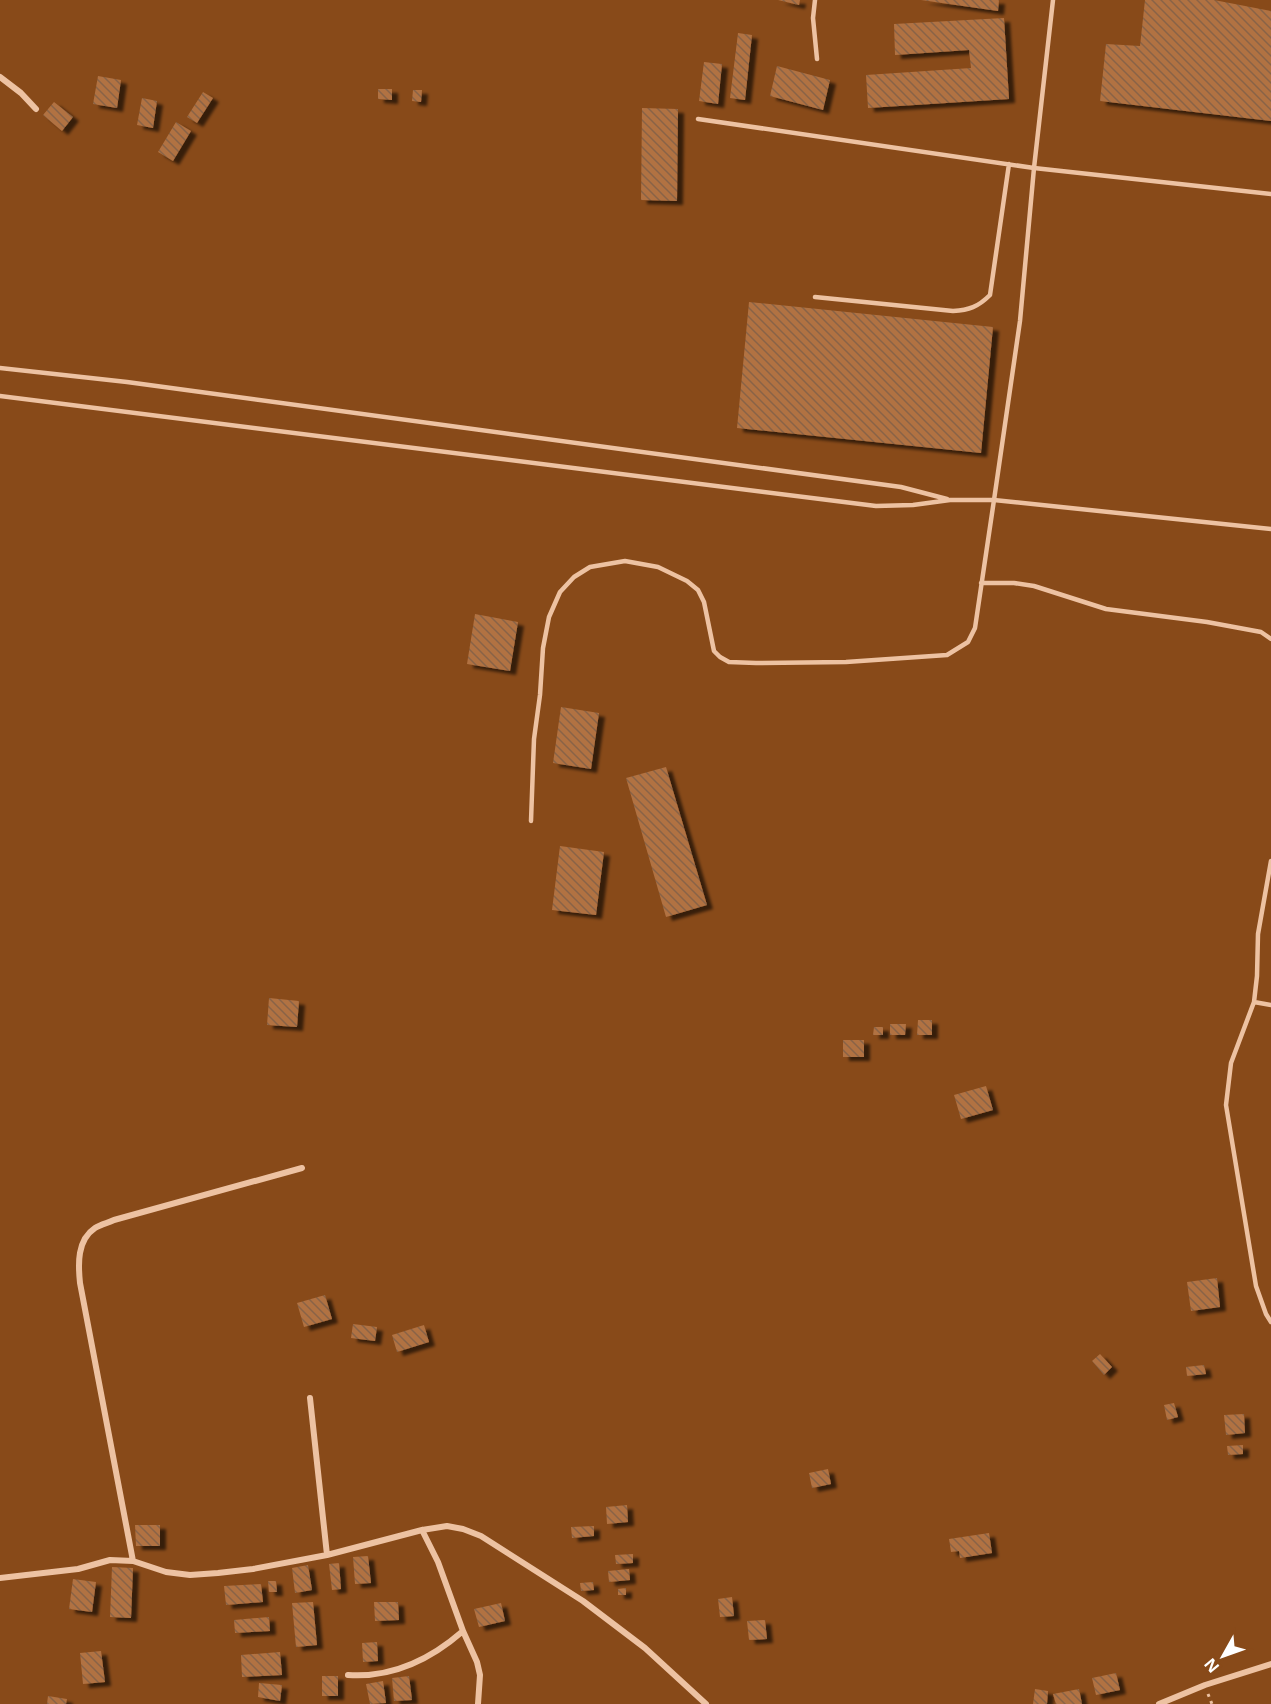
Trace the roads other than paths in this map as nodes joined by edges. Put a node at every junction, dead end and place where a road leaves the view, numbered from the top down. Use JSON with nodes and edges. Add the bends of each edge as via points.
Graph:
{"nodes":[{"id":1,"x":815,"y":0,"type":"edge"},
{"id":2,"x":1053,"y":0,"type":"edge"},
{"id":3,"x":817,"y":59,"type":"dead end"},
{"id":4,"x":0,"y":77,"type":"edge"},
{"id":5,"x":36,"y":110,"type":"dead end"},
{"id":6,"x":698,"y":119,"type":"dead end"},
{"id":7,"x":1009,"y":165,"type":"junction"},
{"id":8,"x":1034,"y":168,"type":"junction"},
{"id":9,"x":1271,"y":194,"type":"edge"},
{"id":10,"x":814,"y":297,"type":"dead end"},
{"id":11,"x":0,"y":368,"type":"edge"},
{"id":12,"x":0,"y":396,"type":"edge"},
{"id":13,"x":950,"y":500,"type":"junction"},
{"id":14,"x":994,"y":500,"type":"junction"},
{"id":15,"x":1271,"y":529,"type":"edge"},
{"id":16,"x":981,"y":583,"type":"junction"},
{"id":17,"x":1271,"y":639,"type":"edge"},
{"id":18,"x":531,"y":821,"type":"dead end"},
{"id":19,"x":1271,"y":861,"type":"edge"},
{"id":20,"x":1254,"y":1002,"type":"junction"},
{"id":21,"x":1271,"y":1005,"type":"edge"},
{"id":22,"x":302,"y":1168,"type":"dead end"},
{"id":23,"x":1271,"y":1322,"type":"edge"},
{"id":24,"x":310,"y":1398,"type":"dead end"},
{"id":25,"x":422,"y":1530,"type":"junction"},
{"id":26,"x":327,"y":1555,"type":"junction"},
{"id":27,"x":133,"y":1561,"type":"junction"},
{"id":28,"x":0,"y":1578,"type":"edge"},
{"id":29,"x":464,"y":1631,"type":"junction"},
{"id":30,"x":1271,"y":1664,"type":"edge"},
{"id":31,"x":348,"y":1675,"type":"dead end"},
{"id":32,"x":478,"y":1704,"type":"edge"},
{"id":33,"x":706,"y":1704,"type":"edge"},
{"id":34,"x":1159,"y":1704,"type":"edge"}],
"edges":[{"from":1,"to":3,"type":"lane"},
{"from":2,"to":8,"type":"lane"},
{"from":4,"to":5,"type":"street"},
{"from":6,"to":7,"type":"lane"},
{"from":7,"to":8,"type":"lane"},
{"from":7,"to":10,"type":"lane","via":[[990,295],[980,305],[953,311]]},
{"from":8,"to":9,"type":"lane"},
{"from":8,"to":14,"type":"lane","via":[[1020,321]]},
{"from":11,"to":13,"type":"lane","via":[[901,487]]},
{"from":12,"to":13,"type":"lane","via":[[876,506]]},
{"from":13,"to":14,"type":"lane"},
{"from":14,"to":15,"type":"lane"},
{"from":14,"to":16,"type":"lane"},
{"from":16,"to":17,"type":"lane","via":[[1034,586],[1106,609],[1207,621],[1260,632]]},
{"from":16,"to":18,"type":"lane","via":[[975,628],[968,642],[947,655],[846,662],[729,662],[714,651],[704,602],[687,581],[658,567],[625,561],[590,567],[560,592],[549,617],[534,738]]},
{"from":19,"to":20,"type":"lane","via":[[1258,934]]},
{"from":20,"to":21,"type":"lane"},
{"from":20,"to":23,"type":"lane","via":[[1231,1063],[1226,1105],[1256,1286]]},
{"from":22,"to":27,"type":"street","via":[[114,1220],[95,1228],[86,1238],[78,1267],[80,1283]]},
{"from":24,"to":26,"type":"street"},
{"from":25,"to":26,"type":"street"},
{"from":25,"to":29,"type":"street"},
{"from":25,"to":33,"type":"street","via":[[463,1528],[501,1548],[636,1641]]},
{"from":26,"to":27,"type":"street","via":[[253,1569],[190,1575]]},
{"from":27,"to":28,"type":"street","via":[[110,1560],[78,1569]]},
{"from":29,"to":31,"type":"street","via":[[429,1657],[404,1667],[372,1675]]},
{"from":29,"to":32,"type":"street","via":[[480,1675]]},
{"from":30,"to":34,"type":"street"}]}
